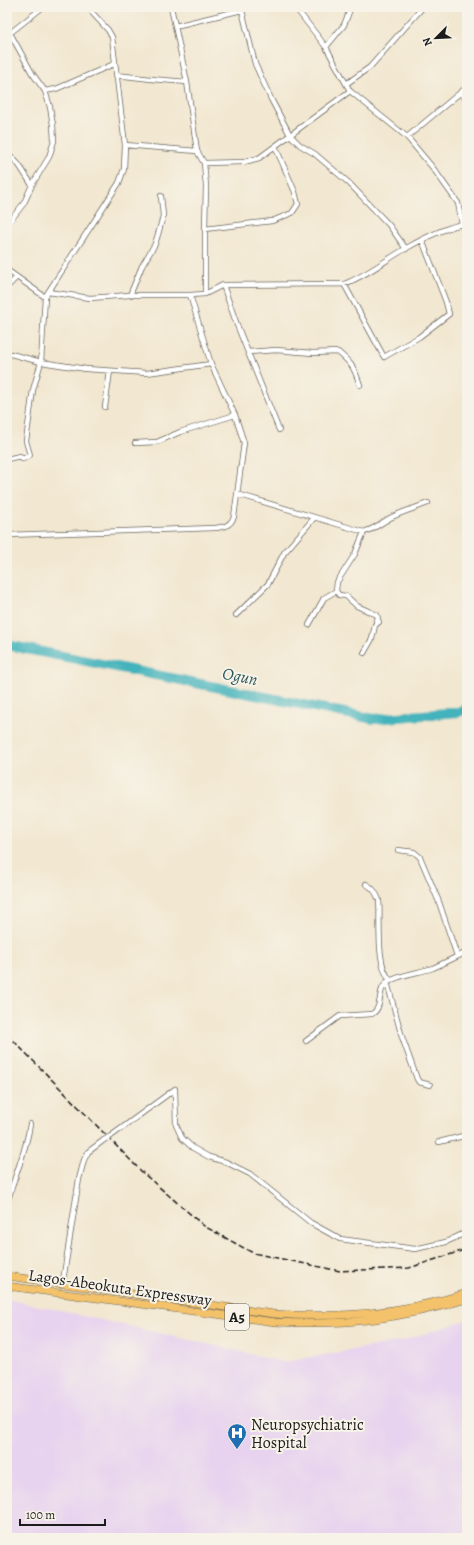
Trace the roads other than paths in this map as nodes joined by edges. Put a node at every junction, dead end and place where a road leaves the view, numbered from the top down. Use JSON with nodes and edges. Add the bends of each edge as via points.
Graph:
{"nodes":[{"id":1,"x":43,"y":7,"type":"edge"},
{"id":2,"x":87,"y":7,"type":"edge"},
{"id":3,"x":171,"y":7,"type":"edge"},
{"id":4,"x":247,"y":7,"type":"edge"},
{"id":5,"x":295,"y":7,"type":"edge"},
{"id":6,"x":351,"y":7,"type":"edge"},
{"id":7,"x":423,"y":7,"type":"edge"},
{"id":8,"x":242,"y":10,"type":"junction"},
{"id":9,"x":175,"y":26,"type":"junction"},
{"id":10,"x":8,"y":33,"type":"edge"},
{"id":11,"x":326,"y":47,"type":"junction"},
{"id":12,"x":114,"y":64,"type":"junction"},
{"id":13,"x":116,"y":75,"type":"junction"},
{"id":14,"x":187,"y":82,"type":"junction"},
{"id":15,"x":346,"y":84,"type":"junction"},
{"id":16,"x":467,"y":87,"type":"edge"},
{"id":17,"x":45,"y":91,"type":"junction"},
{"id":18,"x":350,"y":91,"type":"junction"},
{"id":19,"x":460,"y":93,"type":"junction"},
{"id":20,"x":467,"y":100,"type":"edge"},
{"id":21,"x":290,"y":135,"type":"junction"},
{"id":22,"x":407,"y":137,"type":"junction"},
{"id":23,"x":126,"y":145,"type":"junction"},
{"id":24,"x":275,"y":146,"type":"junction"},
{"id":25,"x":197,"y":151,"type":"junction"},
{"id":26,"x":7,"y":152,"type":"edge"},
{"id":27,"x":204,"y":163,"type":"junction"},
{"id":28,"x":32,"y":185,"type":"junction"},
{"id":29,"x":161,"y":196,"type":"dead end"},
{"id":30,"x":464,"y":223,"type":"edge"},
{"id":31,"x":7,"y":225,"type":"edge"},
{"id":32,"x":205,"y":229,"type":"junction"},
{"id":33,"x":467,"y":239,"type":"edge"},
{"id":34,"x":422,"y":240,"type":"junction"},
{"id":35,"x":406,"y":249,"type":"junction"},
{"id":36,"x":7,"y":270,"type":"edge"},
{"id":37,"x":17,"y":277,"type":"junction"},
{"id":38,"x":344,"y":284,"type":"junction"},
{"id":39,"x":223,"y":285,"type":"junction"},
{"id":40,"x":7,"y":287,"type":"edge"},
{"id":41,"x":48,"y":292,"type":"junction"},
{"id":42,"x":205,"y":294,"type":"junction"},
{"id":43,"x":130,"y":295,"type":"junction"},
{"id":44,"x":190,"y":295,"type":"junction"},
{"id":45,"x":45,"y":297,"type":"junction"},
{"id":46,"x":248,"y":352,"type":"junction"},
{"id":47,"x":7,"y":353,"type":"edge"},
{"id":48,"x":40,"y":362,"type":"junction"},
{"id":49,"x":211,"y":364,"type":"junction"},
{"id":50,"x":110,"y":371,"type":"junction"},
{"id":51,"x":360,"y":385,"type":"dead end"},
{"id":52,"x":105,"y":407,"type":"dead end"},
{"id":53,"x":235,"y":415,"type":"junction"},
{"id":54,"x":279,"y":430,"type":"dead end"},
{"id":55,"x":135,"y":443,"type":"dead end"},
{"id":56,"x":7,"y":459,"type":"edge"},
{"id":57,"x":237,"y":494,"type":"junction"},
{"id":58,"x":428,"y":503,"type":"dead end"},
{"id":59,"x":314,"y":518,"type":"junction"},
{"id":60,"x":364,"y":532,"type":"junction"},
{"id":61,"x":7,"y":535,"type":"edge"},
{"id":62,"x":336,"y":591,"type":"junction"},
{"id":63,"x":236,"y":615,"type":"dead end"},
{"id":64,"x":309,"y":625,"type":"dead end"},
{"id":65,"x":364,"y":652,"type":"dead end"},
{"id":66,"x":398,"y":850,"type":"dead end"},
{"id":67,"x":366,"y":884,"type":"dead end"},
{"id":68,"x":467,"y":952,"type":"edge"},
{"id":69,"x":457,"y":956,"type":"junction"},
{"id":70,"x":389,"y":982,"type":"junction"},
{"id":71,"x":306,"y":1041,"type":"dead end"},
{"id":72,"x":430,"y":1085,"type":"dead end"},
{"id":73,"x":30,"y":1124,"type":"dead end"},
{"id":74,"x":467,"y":1135,"type":"edge"},
{"id":75,"x":439,"y":1142,"type":"dead end"},
{"id":76,"x":7,"y":1204,"type":"edge"},
{"id":77,"x":467,"y":1232,"type":"edge"},
{"id":78,"x":7,"y":1276,"type":"edge"},
{"id":79,"x":61,"y":1285,"type":"junction"},
{"id":80,"x":7,"y":1286,"type":"edge"},
{"id":81,"x":467,"y":1293,"type":"edge"},
{"id":82,"x":467,"y":1299,"type":"edge"}],
"edges":[{"from":1,"to":10,"type":"street"},
{"from":2,"to":12,"type":"street","via":[[112,36]]},
{"from":3,"to":9,"type":"street"},
{"from":4,"to":8,"type":"street"},
{"from":5,"to":11,"type":"street"},
{"from":6,"to":11,"type":"street","via":[[344,25]]},
{"from":7,"to":15,"type":"street","via":[[370,67]]},
{"from":8,"to":9,"type":"street"},
{"from":8,"to":21,"type":"street","via":[[255,64]]},
{"from":9,"to":14,"type":"street"},
{"from":10,"to":17,"type":"street"},
{"from":11,"to":15,"type":"street"},
{"from":12,"to":13,"type":"street"},
{"from":12,"to":17,"type":"street","via":[[56,89]]},
{"from":13,"to":14,"type":"street"},
{"from":13,"to":23,"type":"street"},
{"from":14,"to":25,"type":"street"},
{"from":15,"to":18,"type":"street"},
{"from":16,"to":19,"type":"street"},
{"from":17,"to":28,"type":"street","via":[[50,107],[54,141],[49,158]]},
{"from":18,"to":21,"type":"street"},
{"from":18,"to":22,"type":"street"},
{"from":19,"to":20,"type":"street"},
{"from":19,"to":22,"type":"street"},
{"from":21,"to":24,"type":"street"},
{"from":21,"to":35,"type":"street","via":[[349,183],[389,225]]},
{"from":22,"to":30,"type":"street","via":[[458,204]]},
{"from":23,"to":25,"type":"street"},
{"from":23,"to":41,"type":"street","via":[[124,169],[119,183]]},
{"from":24,"to":27,"type":"street","via":[[259,158],[244,162]]},
{"from":24,"to":32,"type":"street","via":[[295,192],[298,204],[292,213],[272,221]]},
{"from":25,"to":27,"type":"street"},
{"from":26,"to":28,"type":"street"},
{"from":27,"to":32,"type":"street"},
{"from":28,"to":31,"type":"street","via":[[24,203]]},
{"from":29,"to":43,"type":"street","via":[[163,216],[155,244]]},
{"from":30,"to":33,"type":"street"},
{"from":30,"to":34,"type":"street"},
{"from":32,"to":42,"type":"street"},
{"from":34,"to":35,"type":"street"},
{"from":34,"to":38,"type":"street","via":[[449,314],[419,337],[384,357]]},
{"from":35,"to":38,"type":"street","via":[[359,279]]},
{"from":36,"to":37,"type":"street"},
{"from":37,"to":40,"type":"street"},
{"from":37,"to":45,"type":"street"},
{"from":38,"to":39,"type":"street"},
{"from":39,"to":42,"type":"street"},
{"from":39,"to":46,"type":"street"},
{"from":41,"to":43,"type":"street","via":[[90,298]]},
{"from":41,"to":45,"type":"street"},
{"from":42,"to":44,"type":"street"},
{"from":43,"to":44,"type":"street"},
{"from":44,"to":49,"type":"street"},
{"from":45,"to":48,"type":"street"},
{"from":46,"to":51,"type":"street","via":[[338,352],[351,363]]},
{"from":46,"to":54,"type":"street"},
{"from":47,"to":48,"type":"street"},
{"from":48,"to":50,"type":"street"},
{"from":48,"to":56,"type":"street","via":[[33,390],[26,441],[30,455],[23,459],[20,456]]},
{"from":49,"to":50,"type":"street","via":[[147,373]]},
{"from":49,"to":53,"type":"street"},
{"from":50,"to":52,"type":"street"},
{"from":53,"to":55,"type":"street","via":[[157,442]]},
{"from":53,"to":57,"type":"street","via":[[244,443]]},
{"from":57,"to":59,"type":"street"},
{"from":57,"to":61,"type":"street","via":[[234,517],[228,526]]},
{"from":58,"to":60,"type":"street","via":[[393,516],[373,530]]},
{"from":59,"to":60,"type":"street"},
{"from":59,"to":63,"type":"street","via":[[284,553],[268,584]]},
{"from":60,"to":62,"type":"street","via":[[337,582]]},
{"from":62,"to":64,"type":"street","via":[[324,598]]},
{"from":62,"to":65,"type":"street","via":[[378,618],[376,621],[379,622],[374,625],[372,639]]},
{"from":66,"to":69,"type":"street","via":[[414,852],[420,857],[440,902]]},
{"from":67,"to":70,"type":"street","via":[[373,888],[379,900],[380,946]]},
{"from":68,"to":69,"type":"street"},
{"from":69,"to":70,"type":"street","via":[[433,968]]},
{"from":70,"to":71,"type":"street","via":[[382,989],[376,1012],[340,1016]]},
{"from":70,"to":72,"type":"street","via":[[402,1037],[417,1079]]},
{"from":73,"to":76,"type":"street","via":[[28,1143]]},
{"from":74,"to":75,"type":"street"},
{"from":77,"to":79,"type":"street","bridge":true,"via":[[446,1242],[415,1249],[340,1240],[311,1223],[250,1174],[209,1157],[182,1138],[176,1125],[175,1089],[88,1152],[79,1179]]},
{"from":78,"to":79,"type":"highway","name":"Lagos-Abeokuta Expressway","number":"A5"},
{"from":79,"to":81,"type":"highway","name":"Lagos-Abeokuta Expressway","number":"A5","via":[[296,1316],[373,1313]]},
{"from":80,"to":82,"type":"highway","name":"Lagos-Abeokuta Expressway","number":"A5","via":[[293,1324],[384,1319]]}]}
